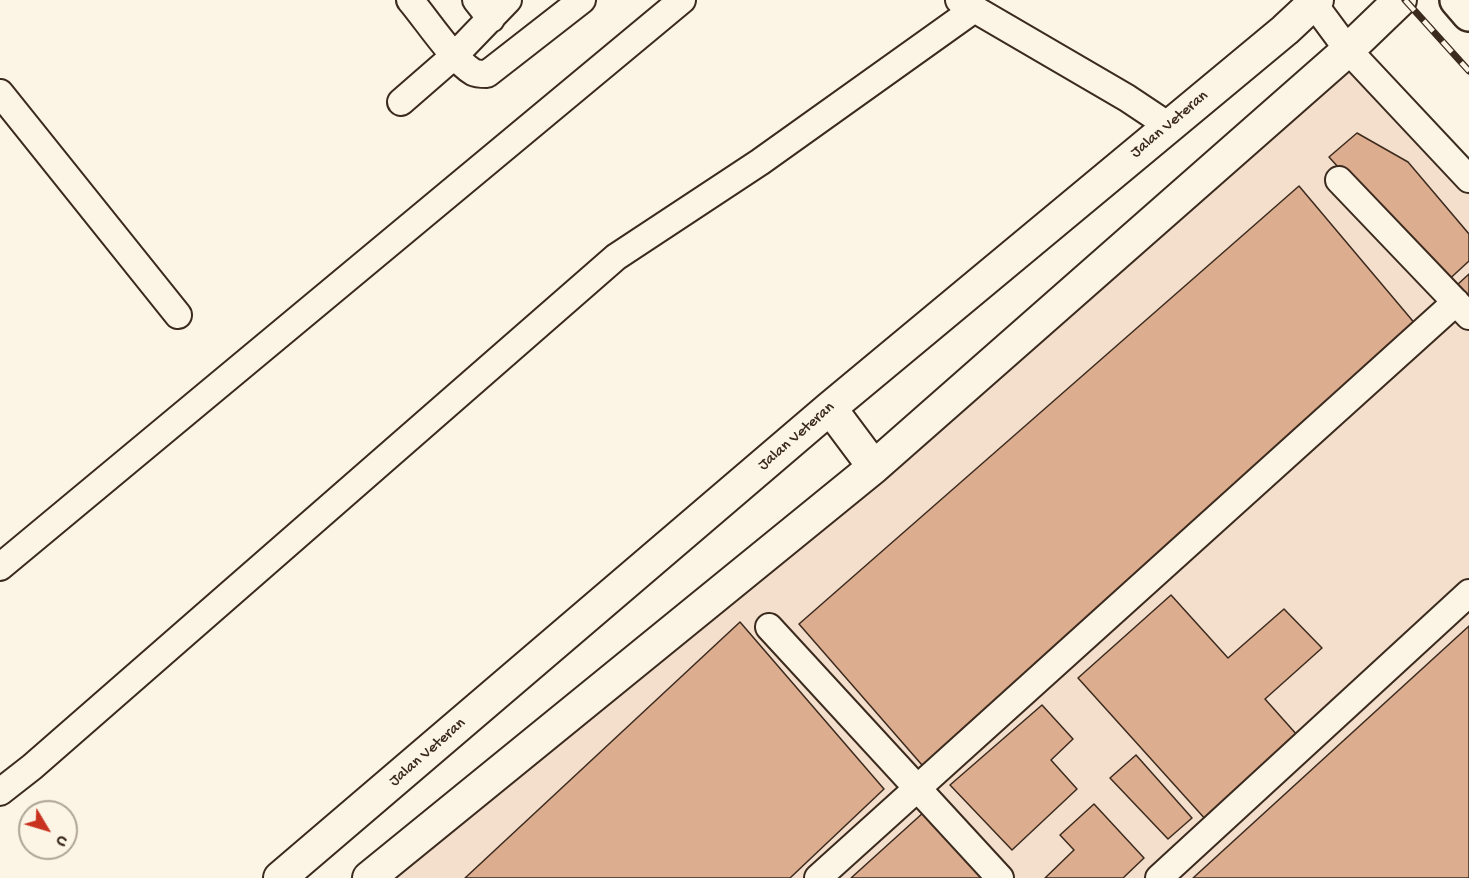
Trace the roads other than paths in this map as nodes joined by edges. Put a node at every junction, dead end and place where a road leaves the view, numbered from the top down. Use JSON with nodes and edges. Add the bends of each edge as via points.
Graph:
{"nodes":[{"id":1,"x":410,"y":0,"type":"edge"},
{"id":2,"x":582,"y":0,"type":"edge"},
{"id":3,"x":682,"y":0,"type":"edge"},
{"id":4,"x":1401,"y":0,"type":"edge"},
{"id":5,"x":1457,"y":0,"type":"edge"},
{"id":6,"x":1314,"y":1,"type":"edge"},
{"id":7,"x":966,"y":5,"type":"edge"},
{"id":8,"x":492,"y":6,"type":"edge"},
{"id":9,"x":1469,"y":14,"type":"edge"},
{"id":10,"x":1347,"y":50,"type":"junction"},
{"id":11,"x":455,"y":55,"type":"junction"},
{"id":12,"x":0,"y":93,"type":"edge"},
{"id":13,"x":401,"y":102,"type":"dead end"},
{"id":14,"x":1169,"y":126,"type":"junction"},
{"id":15,"x":1469,"y":179,"type":"edge"},
{"id":16,"x":1339,"y":180,"type":"dead end"},
{"id":17,"x":1462,"y":309,"type":"edge"},
{"id":18,"x":178,"y":315,"type":"dead end"},
{"id":19,"x":830,"y":408,"type":"junction"},
{"id":20,"x":874,"y":467,"type":"junction"},
{"id":21,"x":0,"y":567,"type":"edge"},
{"id":22,"x":1469,"y":593,"type":"edge"},
{"id":23,"x":769,"y":627,"type":"dead end"},
{"id":24,"x":918,"y":788,"type":"junction"},
{"id":25,"x":0,"y":792,"type":"edge"},
{"id":26,"x":280,"y":878,"type":"edge"},
{"id":27,"x":369,"y":878,"type":"edge"},
{"id":28,"x":818,"y":878,"type":"edge"},
{"id":29,"x":1000,"y":878,"type":"edge"},
{"id":30,"x":1159,"y":878,"type":"edge"}],
"edges":[{"from":1,"to":11,"type":"street"},
{"from":2,"to":11,"type":"street","via":[[487,74],[475,73]]},
{"from":3,"to":21,"type":"street"},
{"from":4,"to":10,"type":"main road"},
{"from":5,"to":9,"type":"highway"},
{"from":6,"to":10,"type":"street"},
{"from":6,"to":14,"type":"main road","name":"Jalan Veteran","via":[[1285,30]]},
{"from":7,"to":14,"type":"street"},
{"from":7,"to":25,"type":"street","via":[[760,162],[616,257]]},
{"from":8,"to":11,"type":"street"},
{"from":10,"to":15,"type":"street"},
{"from":10,"to":20,"type":"main road"},
{"from":11,"to":13,"type":"street"},
{"from":12,"to":18,"type":"street"},
{"from":14,"to":19,"type":"main road","name":"Jalan Veteran"},
{"from":16,"to":17,"type":"street"},
{"from":17,"to":24,"type":"street"},
{"from":19,"to":20,"type":"main road"},
{"from":19,"to":26,"type":"main road","name":"Jalan Veteran"},
{"from":20,"to":27,"type":"main road"},
{"from":22,"to":30,"type":"street"},
{"from":23,"to":24,"type":"street"},
{"from":24,"to":28,"type":"street"},
{"from":24,"to":29,"type":"street"}]}
